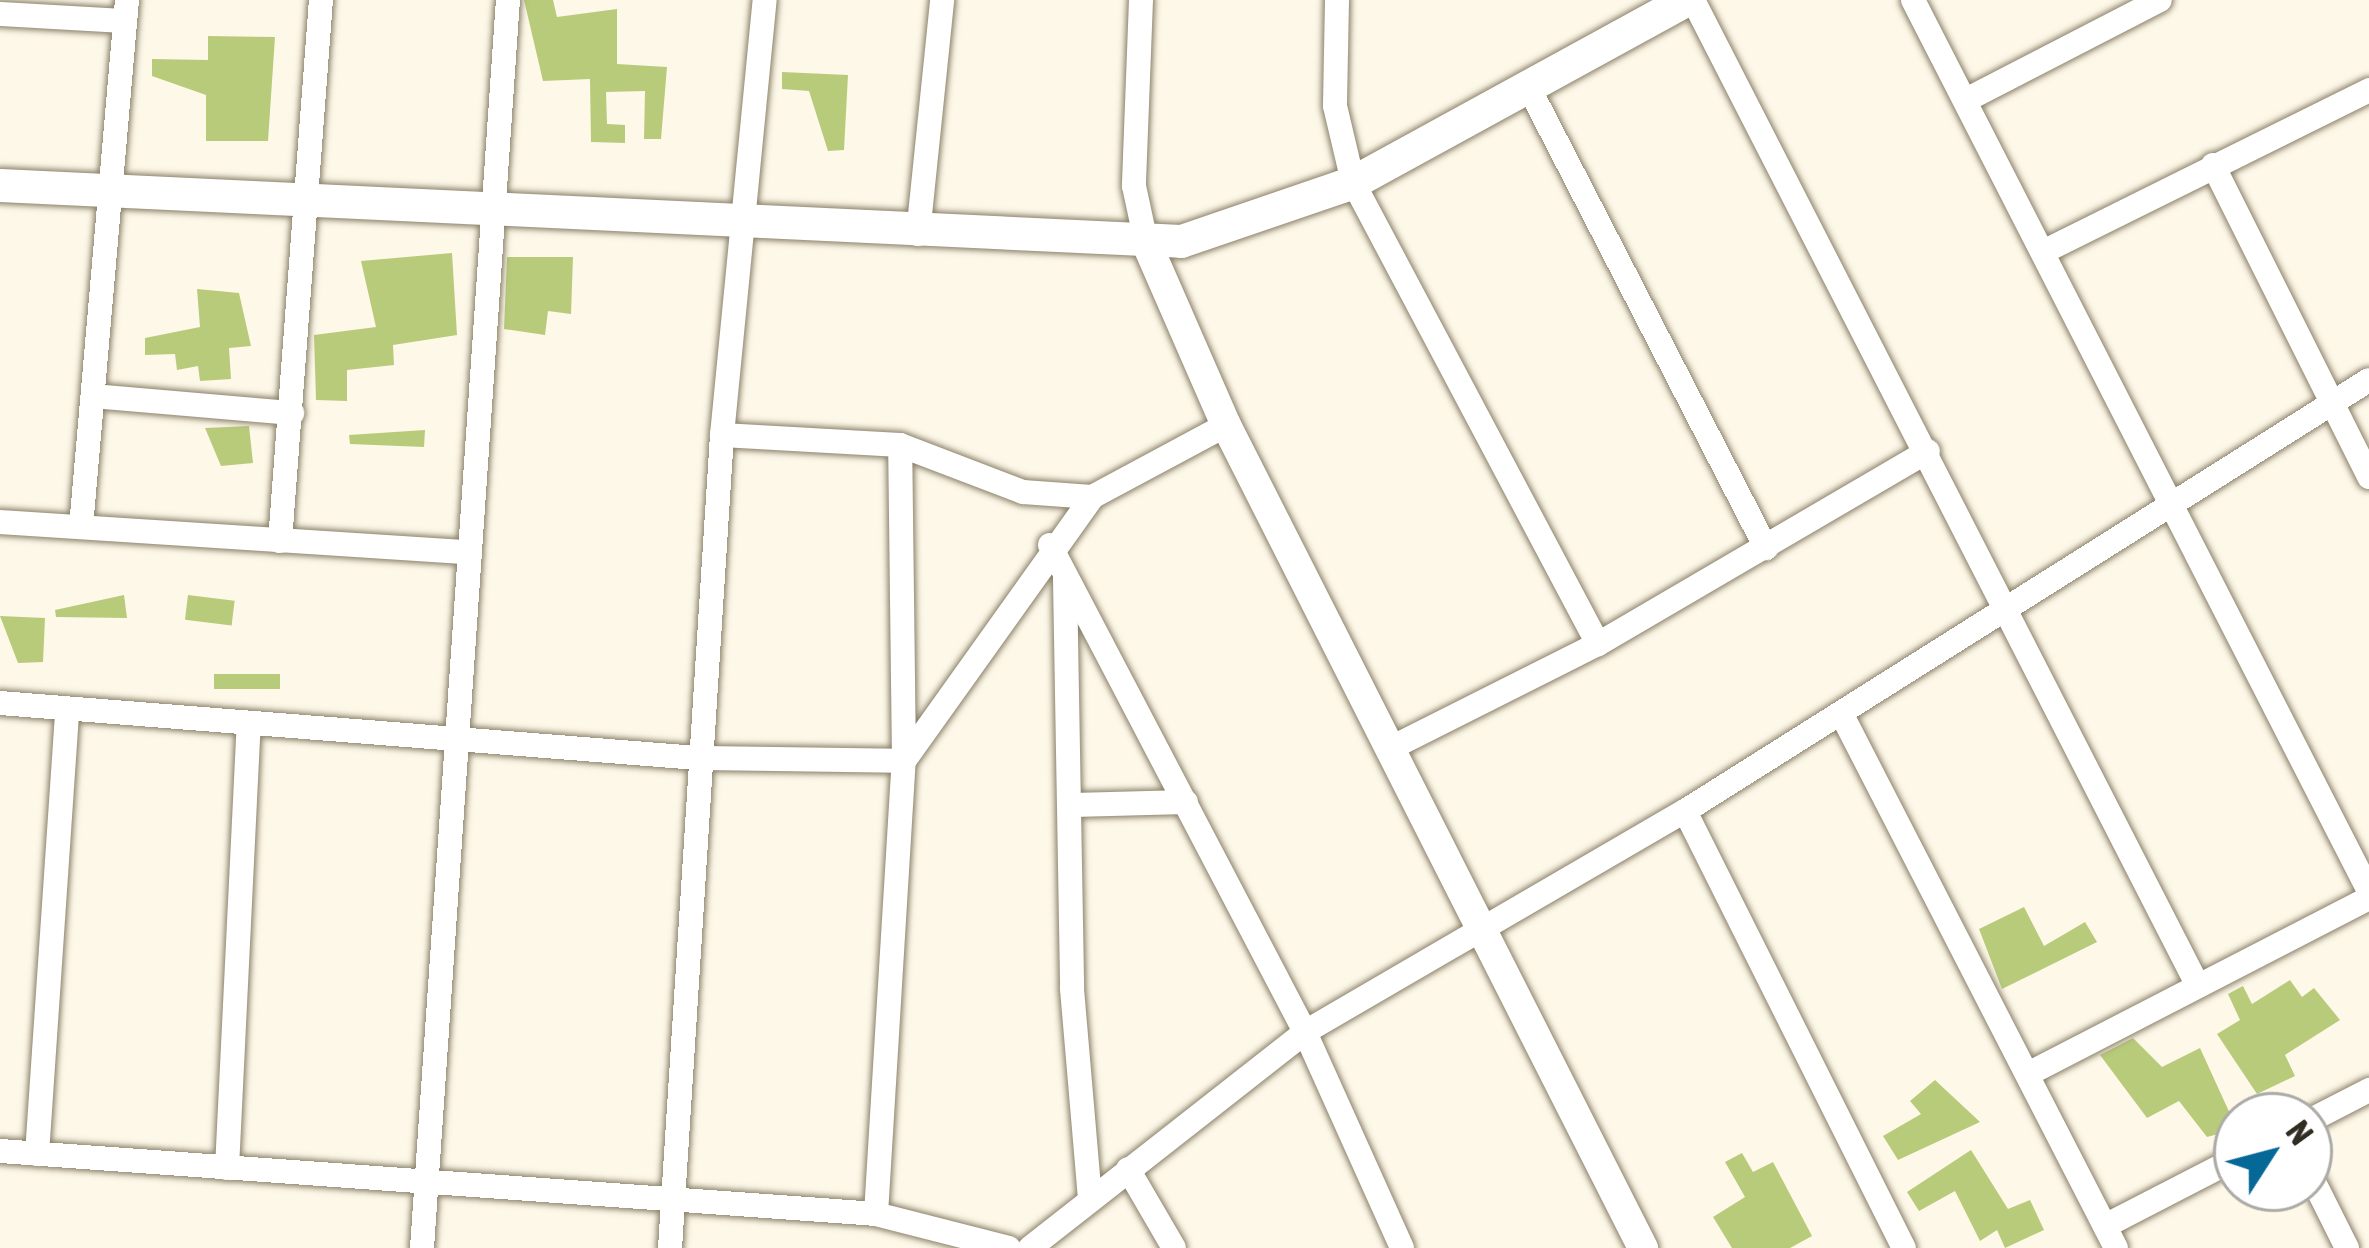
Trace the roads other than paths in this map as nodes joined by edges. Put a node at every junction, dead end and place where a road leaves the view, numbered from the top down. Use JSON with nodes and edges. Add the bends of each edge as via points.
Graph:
{"nodes":[{"id":1,"x":321,"y":0,"type":"edge"},
{"id":2,"x":508,"y":0,"type":"edge"},
{"id":3,"x":765,"y":0,"type":"edge"},
{"id":4,"x":942,"y":0,"type":"edge"},
{"id":5,"x":1142,"y":0,"type":"edge"},
{"id":6,"x":1337,"y":0,"type":"edge"},
{"id":7,"x":1689,"y":0,"type":"edge"},
{"id":8,"x":1913,"y":0,"type":"edge"},
{"id":9,"x":2160,"y":0,"type":"edge"},
{"id":10,"x":126,"y":11,"type":"edge"},
{"id":11,"x":0,"y":14,"type":"edge"},
{"id":12,"x":1528,"y":86,"type":"junction"},
{"id":13,"x":2369,"y":90,"type":"edge"},
{"id":14,"x":1966,"y":100,"type":"junction"},
{"id":15,"x":2212,"y":165,"type":"junction"},
{"id":16,"x":1353,"y":182,"type":"junction"},
{"id":17,"x":0,"y":185,"type":"edge"},
{"id":18,"x":113,"y":191,"type":"junction"},
{"id":19,"x":313,"y":203,"type":"junction"},
{"id":20,"x":493,"y":213,"type":"junction"},
{"id":21,"x":751,"y":225,"type":"junction"},
{"id":22,"x":918,"y":234,"type":"junction"},
{"id":23,"x":1146,"y":242,"type":"junction"},
{"id":24,"x":2043,"y":252,"type":"junction"},
{"id":25,"x":2369,"y":380,"type":"edge"},
{"id":26,"x":93,"y":396,"type":"junction"},
{"id":27,"x":2332,"y":402,"type":"junction"},
{"id":28,"x":292,"y":413,"type":"junction"},
{"id":29,"x":1226,"y":425,"type":"junction"},
{"id":30,"x":722,"y":435,"type":"junction"},
{"id":31,"x":900,"y":445,"type":"junction"},
{"id":32,"x":1928,"y":451,"type":"junction"},
{"id":33,"x":2369,"y":477,"type":"edge"},
{"id":34,"x":1092,"y":497,"type":"junction"},
{"id":35,"x":2169,"y":504,"type":"junction"},
{"id":36,"x":0,"y":522,"type":"edge"},
{"id":37,"x":81,"y":526,"type":"junction"},
{"id":38,"x":280,"y":541,"type":"junction"},
{"id":39,"x":1050,"y":545,"type":"junction"},
{"id":40,"x":1766,"y":548,"type":"junction"},
{"id":41,"x":464,"y":552,"type":"junction"},
{"id":42,"x":1065,"y":571,"type":"junction"},
{"id":43,"x":2010,"y":607,"type":"junction"},
{"id":44,"x":1598,"y":644,"type":"junction"},
{"id":45,"x":0,"y":703,"type":"edge"},
{"id":46,"x":67,"y":710,"type":"junction"},
{"id":47,"x":1842,"y":715,"type":"junction"},
{"id":48,"x":249,"y":726,"type":"junction"},
{"id":49,"x":452,"y":734,"type":"junction"},
{"id":50,"x":1389,"y":749,"type":"junction"},
{"id":51,"x":698,"y":758,"type":"junction"},
{"id":52,"x":904,"y":761,"type":"junction"},
{"id":53,"x":1186,"y":802,"type":"junction"},
{"id":54,"x":1073,"y":805,"type":"junction"},
{"id":55,"x":1685,"y":811,"type":"junction"},
{"id":56,"x":2369,"y":895,"type":"edge"},
{"id":57,"x":1482,"y":931,"type":"junction"},
{"id":58,"x":2197,"y":984,"type":"junction"},
{"id":59,"x":1305,"y":1031,"type":"junction"},
{"id":60,"x":2030,"y":1073,"type":"junction"},
{"id":61,"x":2369,"y":1090,"type":"edge"},
{"id":62,"x":2333,"y":1109,"type":"edge"},
{"id":63,"x":0,"y":1151,"type":"edge"},
{"id":64,"x":37,"y":1154,"type":"junction"},
{"id":65,"x":227,"y":1168,"type":"junction"},
{"id":66,"x":1128,"y":1169,"type":"junction"},
{"id":67,"x":2213,"y":1173,"type":"edge"},
{"id":68,"x":428,"y":1184,"type":"junction"},
{"id":69,"x":1090,"y":1200,"type":"junction"},
{"id":70,"x":670,"y":1204,"type":"junction"},
{"id":71,"x":2329,"y":1212,"type":"edge"},
{"id":72,"x":876,"y":1214,"type":"junction"},
{"id":73,"x":2111,"y":1237,"type":"edge"},
{"id":74,"x":422,"y":1248,"type":"edge"},
{"id":75,"x":670,"y":1248,"type":"edge"},
{"id":76,"x":1009,"y":1248,"type":"edge"},
{"id":77,"x":1030,"y":1248,"type":"edge"},
{"id":78,"x":1174,"y":1248,"type":"edge"},
{"id":79,"x":1402,"y":1248,"type":"edge"},
{"id":80,"x":1643,"y":1248,"type":"edge"},
{"id":81,"x":1904,"y":1248,"type":"edge"},
{"id":82,"x":2347,"y":1248,"type":"edge"}],
"edges":[{"from":1,"to":19,"type":"street"},
{"from":2,"to":20,"type":"street"},
{"from":3,"to":21,"type":"street"},
{"from":4,"to":22,"type":"street"},
{"from":5,"to":23,"type":"street","via":[[1134,186]]},
{"from":6,"to":16,"type":"street","via":[[1335,106]]},
{"from":7,"to":12,"type":"main road"},
{"from":7,"to":32,"type":"street"},
{"from":8,"to":14,"type":"street"},
{"from":9,"to":14,"type":"street"},
{"from":10,"to":11,"type":"street"},
{"from":10,"to":18,"type":"street"},
{"from":12,"to":16,"type":"main road"},
{"from":12,"to":40,"type":"street"},
{"from":13,"to":15,"type":"street"},
{"from":14,"to":24,"type":"street"},
{"from":15,"to":24,"type":"street"},
{"from":15,"to":27,"type":"street"},
{"from":16,"to":23,"type":"main road","via":[[1215,232]]},
{"from":16,"to":44,"type":"street"},
{"from":17,"to":18,"type":"main road"},
{"from":18,"to":19,"type":"main road"},
{"from":18,"to":26,"type":"street"},
{"from":19,"to":20,"type":"main road"},
{"from":19,"to":28,"type":"street"},
{"from":20,"to":21,"type":"main road"},
{"from":20,"to":41,"type":"street"},
{"from":21,"to":22,"type":"main road"},
{"from":21,"to":30,"type":"street"},
{"from":22,"to":23,"type":"main road"},
{"from":23,"to":29,"type":"street"},
{"from":24,"to":35,"type":"street"},
{"from":25,"to":27,"type":"street"},
{"from":26,"to":28,"type":"street"},
{"from":26,"to":37,"type":"street"},
{"from":27,"to":33,"type":"street"},
{"from":27,"to":35,"type":"street"},
{"from":28,"to":38,"type":"street"},
{"from":29,"to":34,"type":"street"},
{"from":29,"to":50,"type":"street"},
{"from":30,"to":31,"type":"street"},
{"from":30,"to":51,"type":"street"},
{"from":31,"to":34,"type":"street","via":[[1023,492]]},
{"from":31,"to":52,"type":"street"},
{"from":32,"to":40,"type":"street"},
{"from":32,"to":43,"type":"street"},
{"from":34,"to":39,"type":"street"},
{"from":35,"to":43,"type":"street"},
{"from":35,"to":56,"type":"street"},
{"from":36,"to":37,"type":"street"},
{"from":37,"to":38,"type":"street"},
{"from":38,"to":41,"type":"street"},
{"from":39,"to":42,"type":"street"},
{"from":39,"to":52,"type":"street"},
{"from":40,"to":44,"type":"street"},
{"from":41,"to":49,"type":"street"},
{"from":42,"to":53,"type":"street"},
{"from":42,"to":54,"type":"street"},
{"from":43,"to":47,"type":"street"},
{"from":43,"to":58,"type":"street"},
{"from":44,"to":50,"type":"street"},
{"from":45,"to":46,"type":"street"},
{"from":46,"to":48,"type":"street"},
{"from":46,"to":64,"type":"street"},
{"from":47,"to":55,"type":"street"},
{"from":47,"to":60,"type":"street"},
{"from":48,"to":49,"type":"street"},
{"from":48,"to":65,"type":"street"},
{"from":49,"to":51,"type":"street"},
{"from":49,"to":68,"type":"street"},
{"from":50,"to":57,"type":"street"},
{"from":51,"to":52,"type":"street"},
{"from":51,"to":70,"type":"street"},
{"from":52,"to":72,"type":"street"},
{"from":53,"to":54,"type":"street"},
{"from":53,"to":59,"type":"street"},
{"from":54,"to":69,"type":"street"},
{"from":55,"to":57,"type":"street"},
{"from":55,"to":81,"type":"street"},
{"from":56,"to":58,"type":"street"},
{"from":57,"to":59,"type":"street"},
{"from":57,"to":80,"type":"street"},
{"from":58,"to":60,"type":"street"},
{"from":59,"to":66,"type":"street"},
{"from":59,"to":79,"type":"street"},
{"from":60,"to":73,"type":"street"},
{"from":61,"to":62,"type":"street"},
{"from":63,"to":64,"type":"street"},
{"from":64,"to":65,"type":"street"},
{"from":65,"to":68,"type":"street"},
{"from":66,"to":69,"type":"street"},
{"from":66,"to":78,"type":"street"},
{"from":67,"to":73,"type":"street"},
{"from":68,"to":70,"type":"street"},
{"from":68,"to":74,"type":"street"},
{"from":69,"to":77,"type":"street"},
{"from":70,"to":72,"type":"street"},
{"from":70,"to":75,"type":"street"},
{"from":71,"to":82,"type":"street"},
{"from":72,"to":76,"type":"street"}]}
